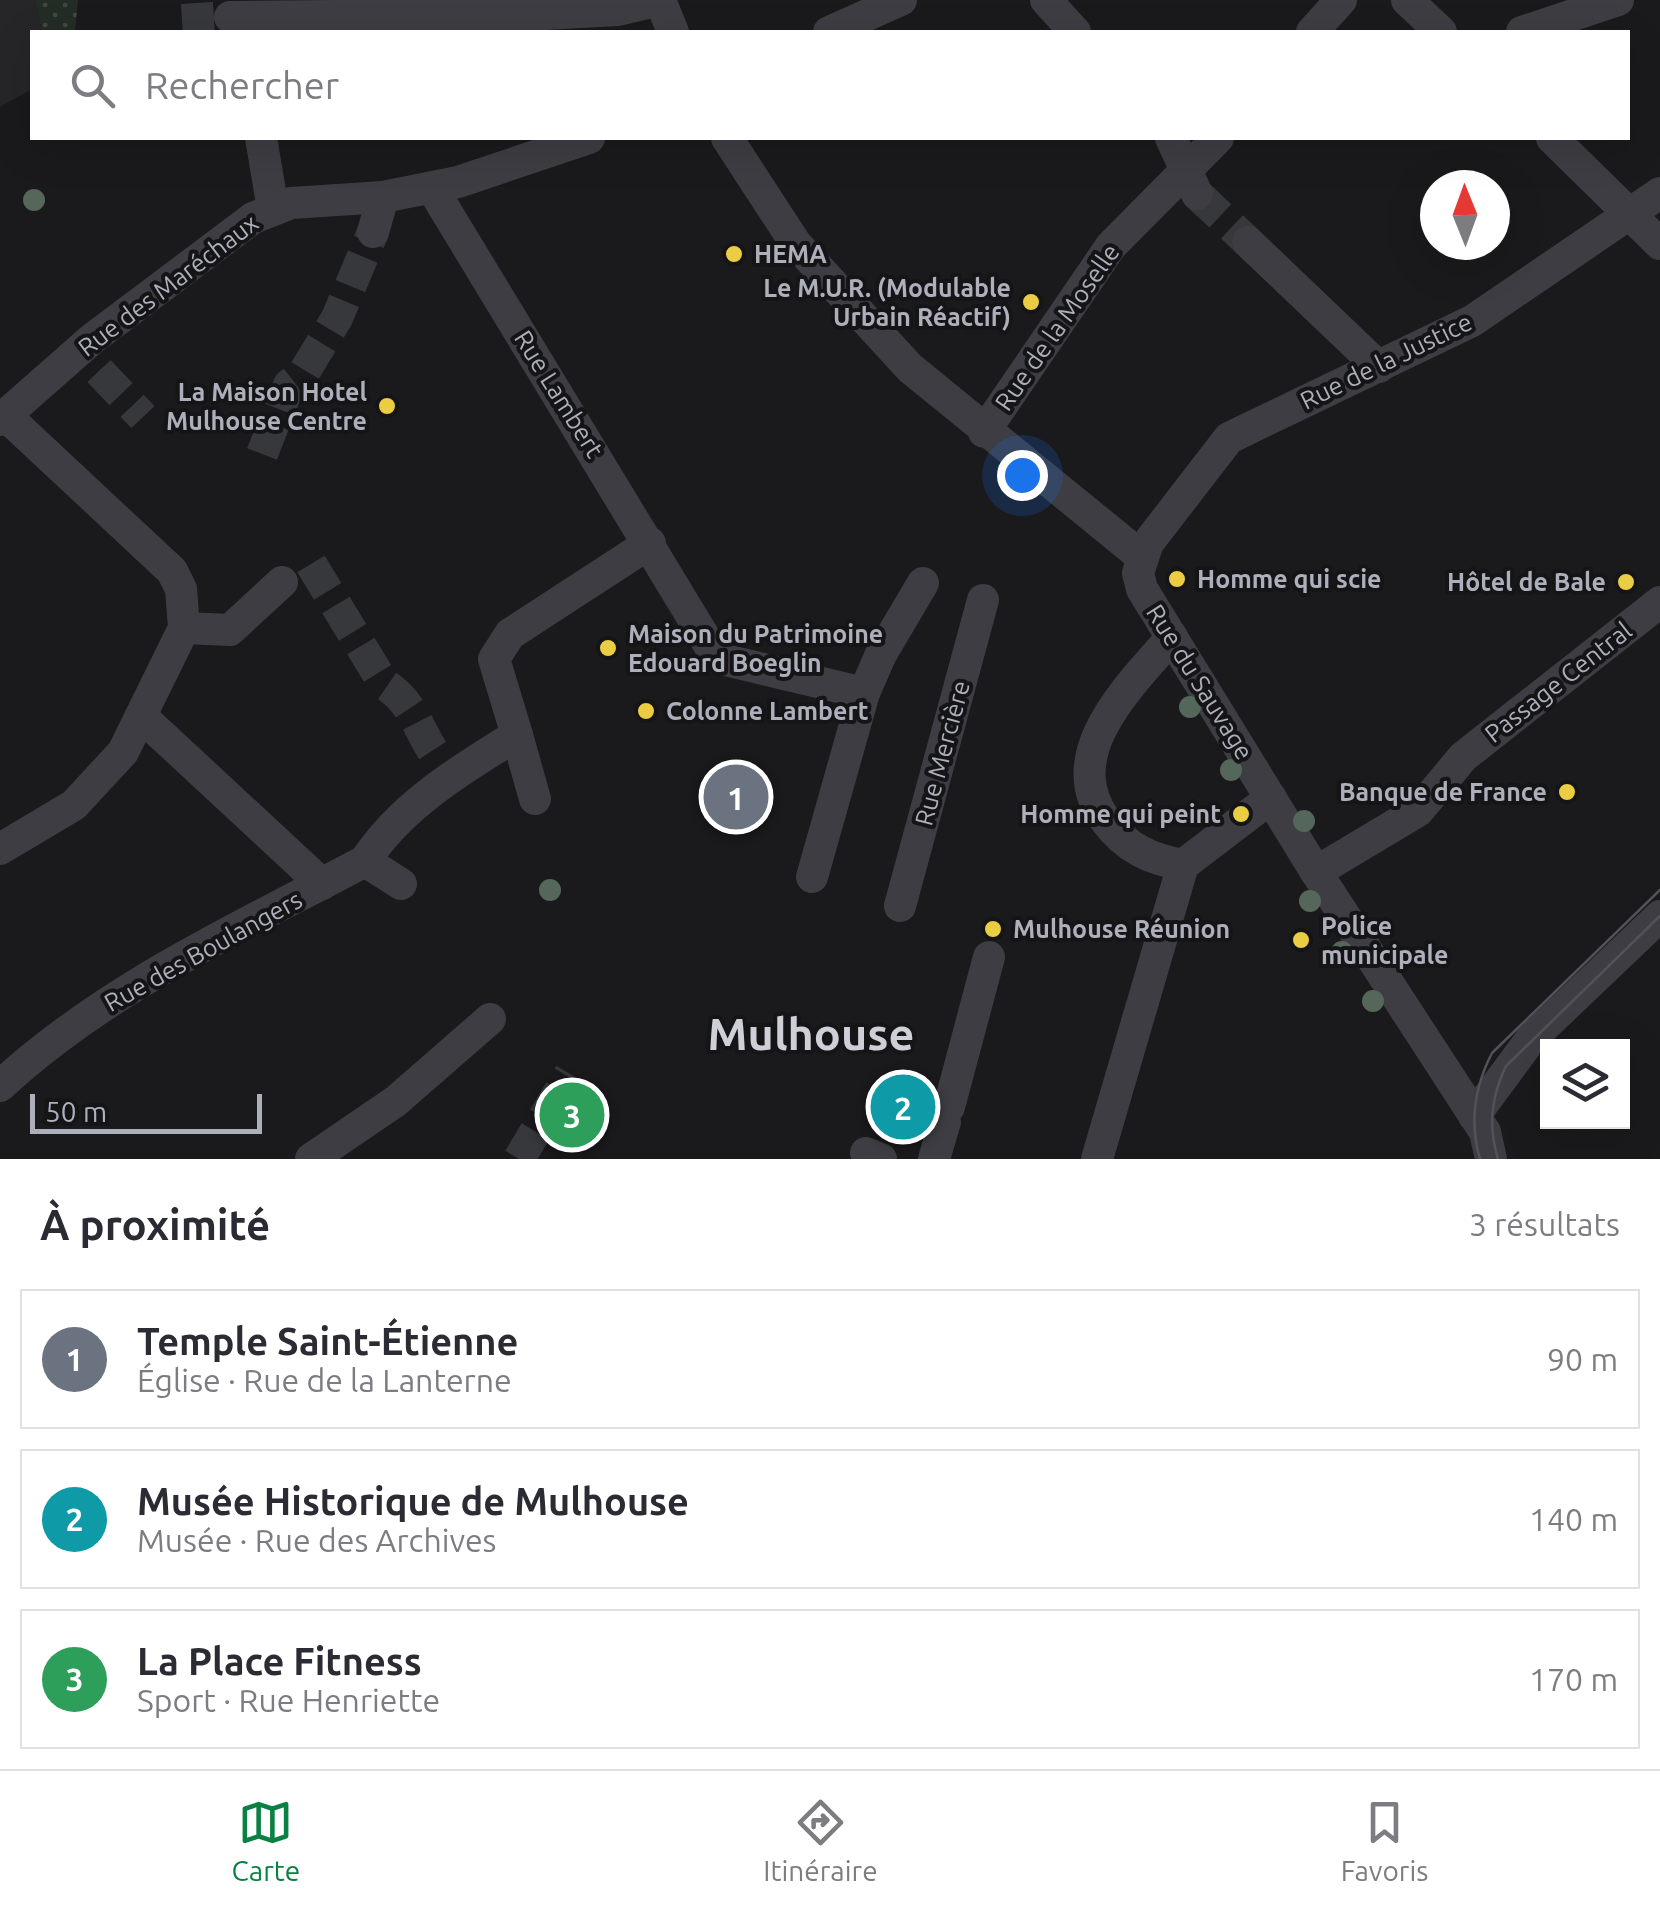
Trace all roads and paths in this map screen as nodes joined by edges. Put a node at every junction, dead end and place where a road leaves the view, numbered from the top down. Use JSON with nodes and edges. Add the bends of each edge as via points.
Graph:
{"nodes":[{"id":1,"x":660,"y":0,"type":"edge"},
{"id":2,"x":902,"y":0,"type":"edge"},
{"id":3,"x":1046,"y":0,"type":"edge"},
{"id":4,"x":1341,"y":0,"type":"edge"},
{"id":5,"x":1407,"y":0,"type":"edge"},
{"id":6,"x":1618,"y":0,"type":"edge"},
{"id":7,"x":543,"y":7,"type":"edge"},
{"id":8,"x":243,"y":17,"type":"tunnel mouth"},
{"id":9,"x":672,"y":30,"type":"edge"},
{"id":10,"x":834,"y":30,"type":"edge"},
{"id":11,"x":1074,"y":30,"type":"edge"},
{"id":12,"x":1314,"y":30,"type":"edge"},
{"id":13,"x":1439,"y":30,"type":"edge"},
{"id":14,"x":1528,"y":30,"type":"edge"},
{"id":15,"x":261,"y":140,"type":"edge"},
{"id":16,"x":583,"y":140,"type":"edge"},
{"id":17,"x":728,"y":140,"type":"edge"},
{"id":18,"x":1172,"y":140,"type":"edge"},
{"id":19,"x":1217,"y":140,"type":"edge"},
{"id":20,"x":1554,"y":140,"type":"edge"},
{"id":21,"x":1193,"y":182,"type":"junction"},
{"id":22,"x":432,"y":188,"type":"junction"},
{"id":23,"x":1660,"y":193,"type":"edge"},
{"id":24,"x":383,"y":197,"type":"junction"},
{"id":25,"x":273,"y":209,"type":"junction"},
{"id":26,"x":1633,"y":213,"type":"junction"},
{"id":27,"x":373,"y":232,"type":"tunnel mouth"},
{"id":28,"x":1248,"y":242,"type":"tunnel mouth"},
{"id":29,"x":1660,"y":244,"type":"edge"},
{"id":30,"x":1379,"y":367,"type":"junction"},
{"id":31,"x":2,"y":418,"type":"edge"},
{"id":32,"x":984,"y":432,"type":"junction"},
{"id":33,"x":650,"y":543,"type":"junction"},
{"id":34,"x":1142,"y":557,"type":"junction"},
{"id":35,"x":282,"y":582,"type":"dead end"},
{"id":36,"x":922,"y":583,"type":"dead end"},
{"id":37,"x":984,"y":600,"type":"dead end"},
{"id":38,"x":1660,"y":602,"type":"edge"},
{"id":39,"x":184,"y":628,"type":"junction"},
{"id":40,"x":1172,"y":637,"type":"junction"},
{"id":41,"x":864,"y":693,"type":"junction"},
{"id":42,"x":141,"y":716,"type":"junction"},
{"id":43,"x":517,"y":735,"type":"junction"},
{"id":44,"x":1271,"y":798,"type":"junction"},
{"id":45,"x":535,"y":799,"type":"dead end"},
{"id":46,"x":0,"y":849,"type":"edge"},
{"id":47,"x":365,"y":860,"type":"junction"},
{"id":48,"x":1184,"y":865,"type":"junction"},
{"id":49,"x":1316,"y":872,"type":"junction"},
{"id":50,"x":812,"y":876,"type":"dead end"},
{"id":51,"x":322,"y":884,"type":"junction"},
{"id":52,"x":401,"y":884,"type":"dead end"},
{"id":53,"x":900,"y":906,"type":"dead end"},
{"id":54,"x":1660,"y":916,"type":"edge"},
{"id":55,"x":989,"y":957,"type":"dead end"},
{"id":56,"x":490,"y":1019,"type":"dead end"},
{"id":57,"x":0,"y":1086,"type":"edge"},
{"id":58,"x":1474,"y":1116,"type":"junction"},
{"id":59,"x":1491,"y":1158,"type":"edge"},
{"id":60,"x":311,"y":1159,"type":"edge"},
{"id":61,"x":934,"y":1159,"type":"edge"},
{"id":62,"x":1097,"y":1159,"type":"edge"}],
"edges":[{"from":1,"to":7,"type":"street","via":[[618,10]]},
{"from":1,"to":9,"type":"street"},
{"from":2,"to":10,"type":"street"},
{"from":3,"to":11,"type":"street"},
{"from":4,"to":12,"type":"street"},
{"from":5,"to":13,"type":"street"},
{"from":6,"to":14,"type":"street"},
{"from":7,"to":8,"type":"street"},
{"from":15,"to":25,"type":"street"},
{"from":16,"to":22,"type":"street","name":"Rue des Maréchaux"},
{"from":17,"to":32,"type":"street","via":[[796,244],[910,368]]},
{"from":18,"to":21,"type":"street"},
{"from":19,"to":21,"type":"street","name":"Rue de la Moselle"},
{"from":20,"to":26,"type":"street"},
{"from":21,"to":32,"type":"street","name":"Rue de la Moselle","via":[[1111,246]]},
{"from":22,"to":24,"type":"street","name":"Rue des Maréchaux"},
{"from":22,"to":33,"type":"street","name":"Rue Lambert"},
{"from":23,"to":26,"type":"street","name":"Rue de la Justice"},
{"from":24,"to":25,"type":"street","name":"Rue des Maréchaux"},
{"from":24,"to":27,"type":"street"},
{"from":25,"to":31,"type":"street","name":"Rue des Maréchaux","via":[[252,218],[89,361]]},
{"from":26,"to":29,"type":"street"},
{"from":26,"to":30,"type":"street","name":"Rue de la Justice","via":[[1472,321]]},
{"from":28,"to":30,"type":"street"},
{"from":30,"to":34,"type":"street","name":"Rue de la Justice","via":[[1229,438]]},
{"from":31,"to":39,"type":"street","via":[[172,571],[181,588]]},
{"from":32,"to":34,"type":"street"},
{"from":33,"to":41,"type":"street","name":"Rue Lambert","via":[[717,658]]},
{"from":33,"to":43,"type":"street","via":[[510,634],[494,660]]},
{"from":34,"to":40,"type":"street","name":"Rue du Sauvage","via":[[1142,589]]},
{"from":35,"to":39,"type":"street","via":[[230,630]]},
{"from":36,"to":41,"type":"street"},
{"from":37,"to":53,"type":"street","name":"Rue Mercière"},
{"from":38,"to":49,"type":"street","name":"Passage Central","via":[[1463,758],[1418,811]]},
{"from":39,"to":42,"type":"street"},
{"from":40,"to":44,"type":"street","name":"Rue du Sauvage"},
{"from":40,"to":48,"type":"street","via":[[1099,730],[1088,757],[1096,806],[1123,844]]},
{"from":41,"to":50,"type":"street"},
{"from":42,"to":46,"type":"street","via":[[123,752],[74,805]]},
{"from":42,"to":51,"type":"street"},
{"from":43,"to":45,"type":"street"},
{"from":43,"to":47,"type":"street","name":"Rue des Boulangers","via":[[443,768]]},
{"from":44,"to":48,"type":"street"},
{"from":44,"to":49,"type":"street","name":"Rue du Sauvage"},
{"from":47,"to":51,"type":"street","name":"Rue des Boulangers"},
{"from":47,"to":52,"type":"street"},
{"from":48,"to":62,"type":"street"},
{"from":49,"to":58,"type":"street","name":"Rue du Sauvage"},
{"from":51,"to":57,"type":"street","name":"Rue des Boulangers","via":[[140,980]]},
{"from":54,"to":58,"type":"street","via":[[1531,1039]]},
{"from":55,"to":61,"type":"street"},
{"from":56,"to":60,"type":"street","via":[[396,1101]]},
{"from":58,"to":59,"type":"street","name":"Rue du Sauvage"}]}
